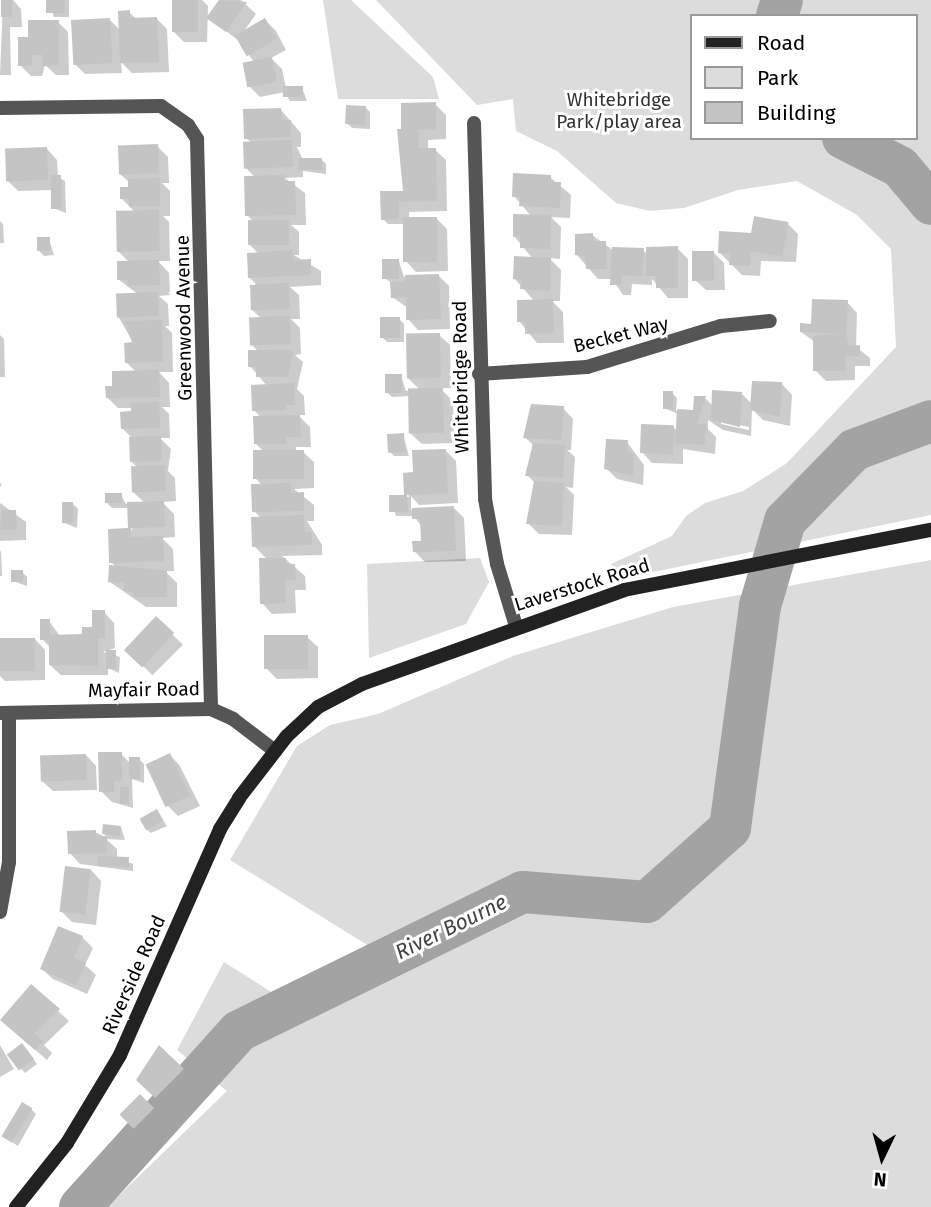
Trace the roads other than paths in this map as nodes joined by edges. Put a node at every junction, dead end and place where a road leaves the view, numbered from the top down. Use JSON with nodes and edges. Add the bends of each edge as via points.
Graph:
{"nodes":[{"id":1,"x":0,"y":108,"type":"edge"},
{"id":2,"x":474,"y":122,"type":"dead end"},
{"id":3,"x":771,"y":321,"type":"dead end"},
{"id":4,"x":480,"y":374,"type":"junction"},
{"id":5,"x":931,"y":530,"type":"edge"},
{"id":6,"x":516,"y":626,"type":"junction"},
{"id":7,"x":211,"y":709,"type":"junction"},
{"id":8,"x":4,"y":713,"type":"edge"},
{"id":9,"x":275,"y":751,"type":"junction"},
{"id":10,"x":0,"y":912,"type":"edge"},
{"id":11,"x":16,"y":1207,"type":"edge"}],
"edges":[{"from":1,"to":7,"type":"street","name":"Greenwood Avenue","via":[[161,106],[188,125],[197,139]]},
{"from":2,"to":4,"type":"street","name":"Whitebridge Road"},
{"from":3,"to":4,"type":"street","name":"Becket Way","via":[[721,326],[587,367]]},
{"from":4,"to":6,"type":"street","name":"Whitebridge Road","via":[[485,499],[496,564]]},
{"from":5,"to":6,"type":"street","name":"Laverstock Road","via":[[624,590]]},
{"from":6,"to":9,"type":"street","name":"Laverstock Road","via":[[338,694],[301,722]]},
{"from":7,"to":8,"type":"street","name":"Mayfair Road"},
{"from":7,"to":9,"type":"street","name":"Mayfair Road","via":[[233,719]]},
{"from":8,"to":10,"type":"street","via":[[9,862]]},
{"from":9,"to":11,"type":"street","name":"Riverside Road","via":[[220,829],[120,1055],[67,1143]]}]}
